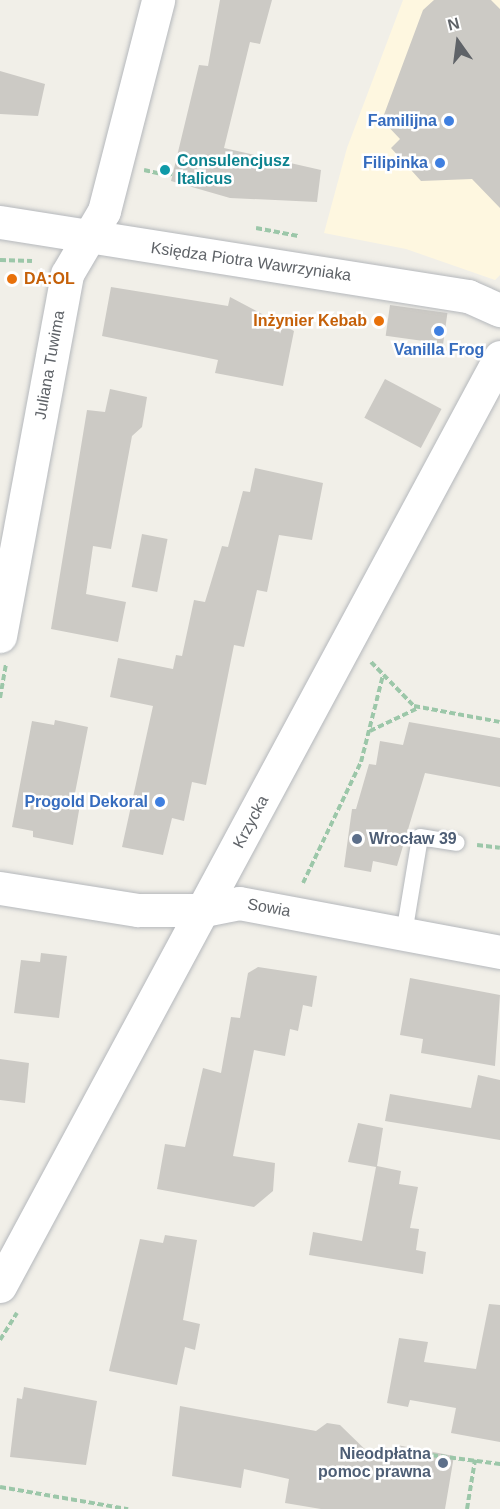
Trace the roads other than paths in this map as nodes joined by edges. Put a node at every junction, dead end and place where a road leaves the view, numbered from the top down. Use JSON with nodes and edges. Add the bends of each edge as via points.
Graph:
{"nodes":[{"id":1,"x":159,"y":0,"type":"edge"},
{"id":2,"x":0,"y":222,"type":"edge"},
{"id":3,"x":89,"y":235,"type":"junction"},
{"id":4,"x":500,"y":310,"type":"edge"},
{"id":5,"x":500,"y":357,"type":"edge"},
{"id":6,"x":0,"y":636,"type":"edge"},
{"id":7,"x":457,"y":843,"type":"dead end"},
{"id":8,"x":0,"y":888,"type":"edge"},
{"id":9,"x":204,"y":910,"type":"junction"},
{"id":10,"x":404,"y":934,"type":"junction"},
{"id":11,"x":500,"y":952,"type":"edge"},
{"id":12,"x":0,"y":1286,"type":"edge"}],
"edges":[{"from":1,"to":3,"type":"street","name":"Juliana Tuwima","via":[[104,211]]},
{"from":2,"to":3,"type":"street","name":"Księdza Piotra Wawrzyniaka"},
{"from":3,"to":4,"type":"street","name":"Księdza Piotra Wawrzyniaka","via":[[468,296]]},
{"from":3,"to":6,"type":"street","name":"Juliana Tuwima","via":[[67,274]]},
{"from":5,"to":9,"type":"street","name":"Krzycka"},
{"from":7,"to":10,"type":"lane","via":[[420,837]]},
{"from":8,"to":9,"type":"street","name":"Sowia","via":[[138,910]]},
{"from":9,"to":10,"type":"street","name":"Sowia","via":[[239,903]]},
{"from":9,"to":12,"type":"street","name":"Krzycka"},
{"from":10,"to":11,"type":"street","name":"Sowia"}]}
